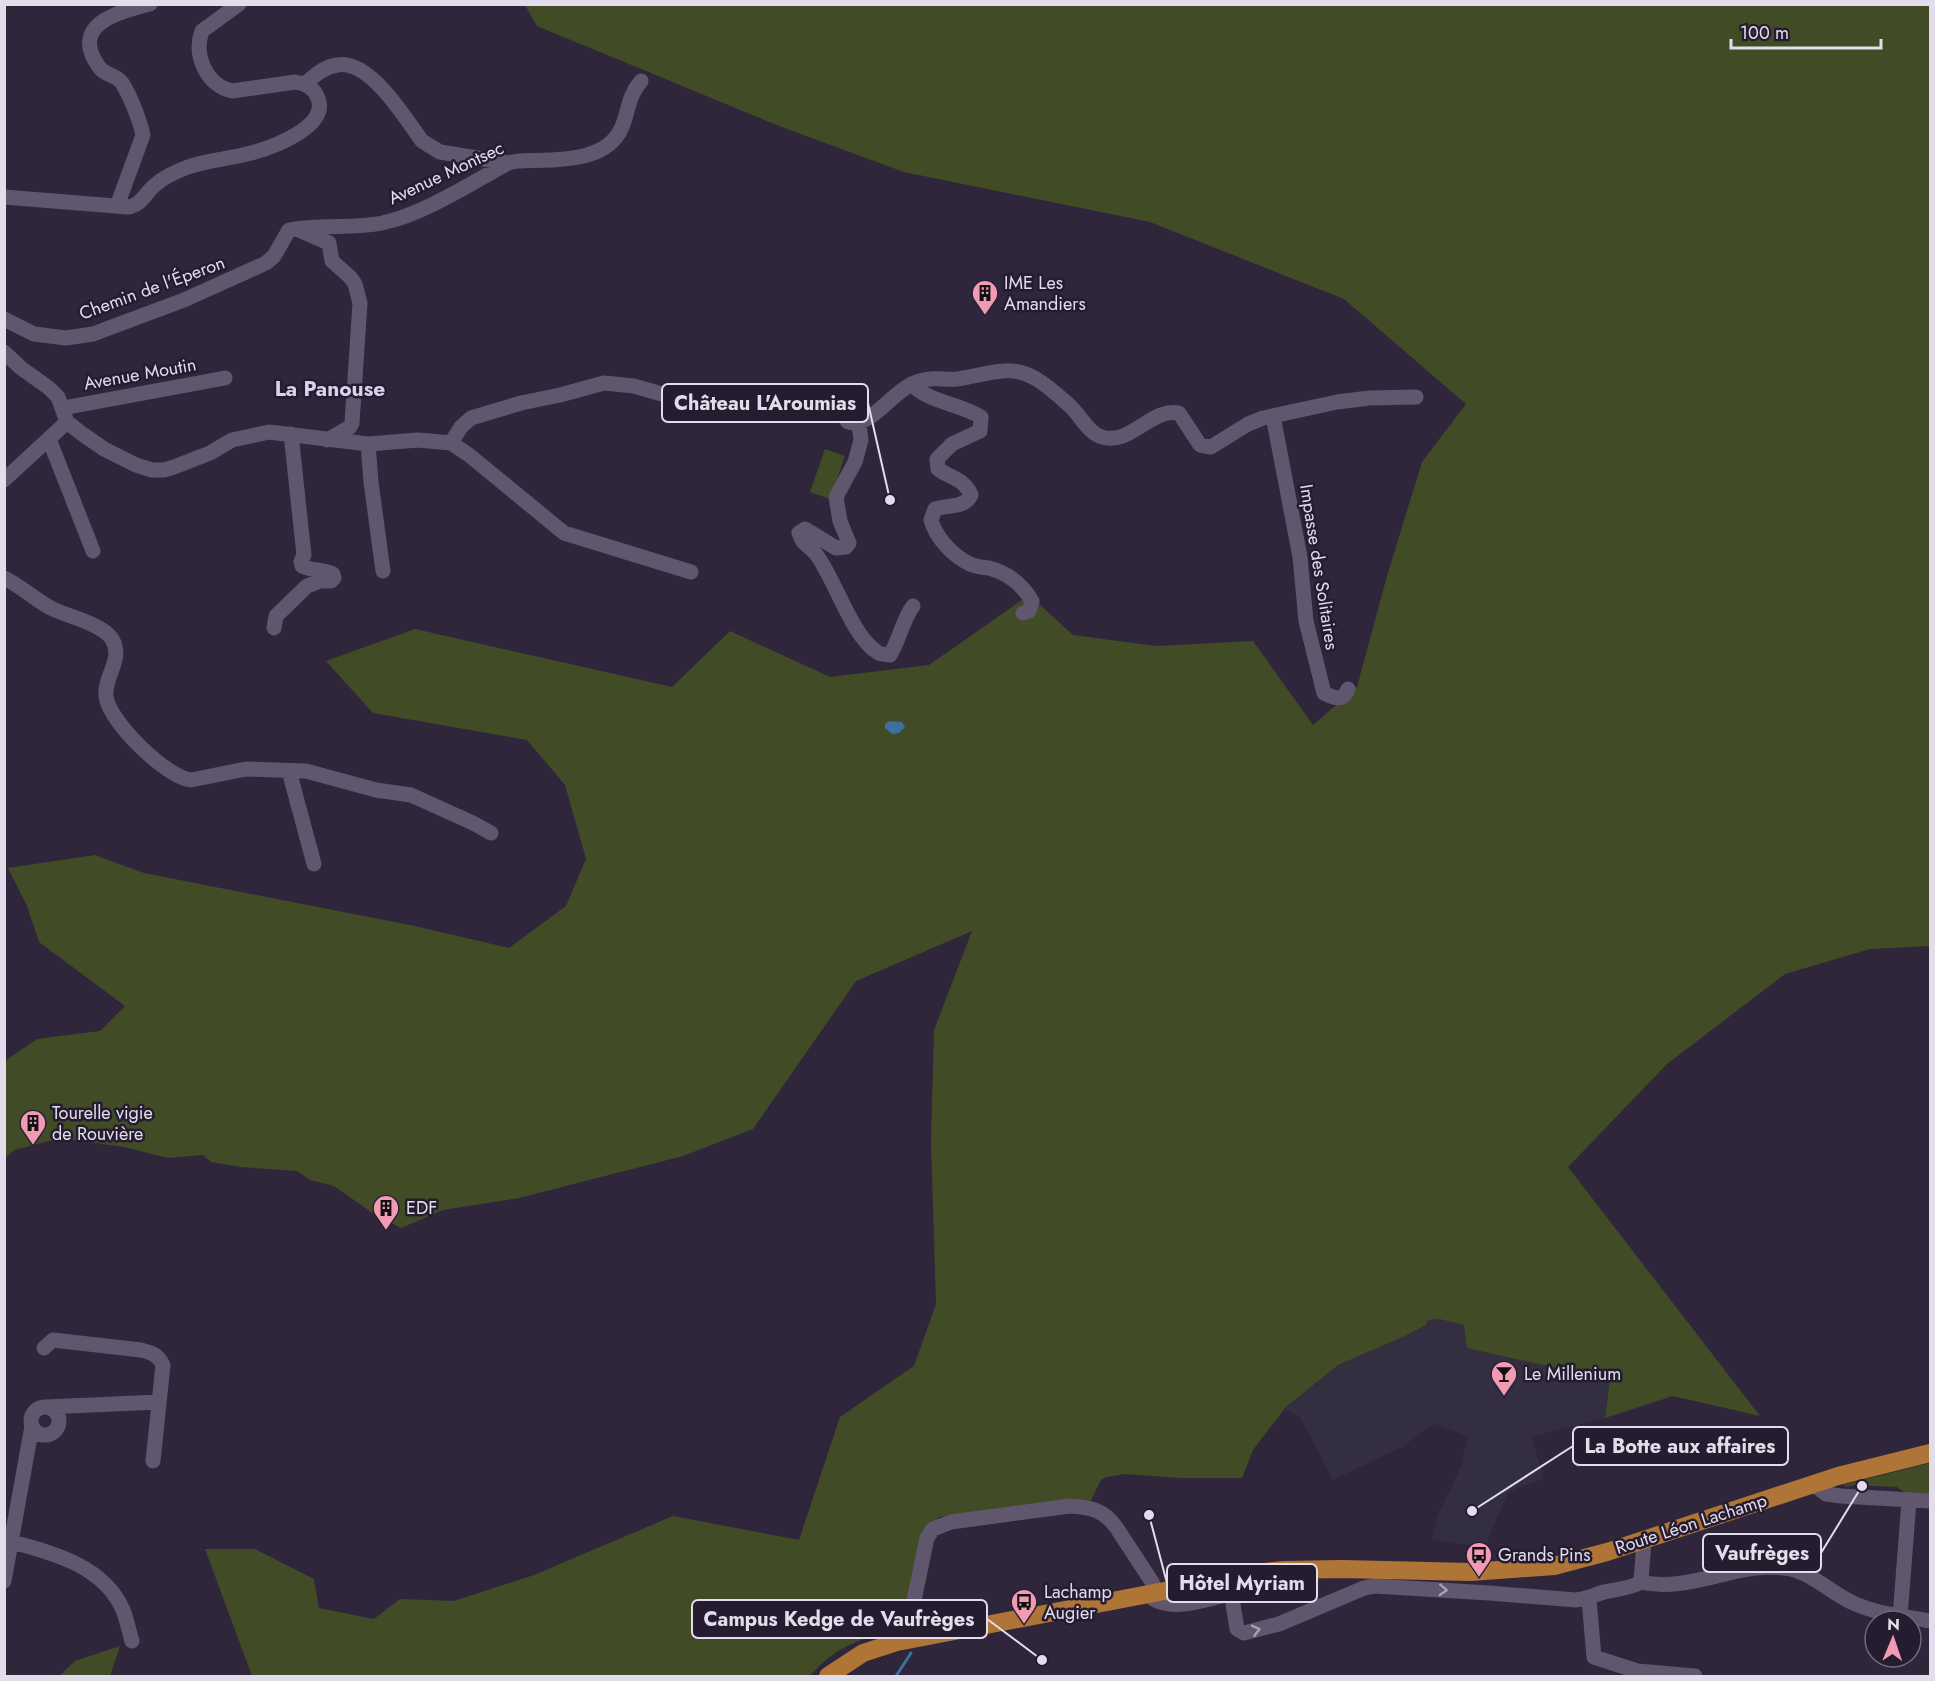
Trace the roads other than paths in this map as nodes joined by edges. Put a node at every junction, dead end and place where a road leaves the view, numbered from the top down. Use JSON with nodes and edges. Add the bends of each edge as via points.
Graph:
{"nodes":[{"id":1,"x":150,"y":4,"type":"edge"},
{"id":2,"x":240,"y":4,"type":"edge"},
{"id":3,"x":641,"y":81,"type":"dead end"},
{"id":4,"x":305,"y":84,"type":"junction"},
{"id":5,"x":508,"y":163,"type":"junction"},
{"id":6,"x":4,"y":197,"type":"edge"},
{"id":7,"x":117,"y":206,"type":"junction"},
{"id":8,"x":297,"y":229,"type":"junction"},
{"id":9,"x":4,"y":319,"type":"edge"},
{"id":10,"x":4,"y":352,"type":"edge"},
{"id":11,"x":225,"y":378,"type":"dead end"},
{"id":12,"x":911,"y":384,"type":"junction"},
{"id":13,"x":1416,"y":397,"type":"dead end"},
{"id":14,"x":65,"y":415,"type":"junction"},
{"id":15,"x":1273,"y":416,"type":"junction"},
{"id":16,"x":859,"y":423,"type":"junction"},
{"id":17,"x":291,"y":434,"type":"junction"},
{"id":18,"x":49,"y":439,"type":"junction"},
{"id":19,"x":327,"y":440,"type":"junction"},
{"id":20,"x":450,"y":443,"type":"junction"},
{"id":21,"x":369,"y":444,"type":"junction"},
{"id":22,"x":4,"y":480,"type":"edge"},
{"id":23,"x":93,"y":551,"type":"dead end"},
{"id":24,"x":382,"y":571,"type":"dead end"},
{"id":25,"x":691,"y":572,"type":"dead end"},
{"id":26,"x":4,"y":578,"type":"edge"},
{"id":27,"x":913,"y":606,"type":"dead end"},
{"id":28,"x":1023,"y":613,"type":"dead end"},
{"id":29,"x":274,"y":628,"type":"dead end"},
{"id":30,"x":1348,"y":689,"type":"dead end"},
{"id":31,"x":289,"y":771,"type":"junction"},
{"id":32,"x":491,"y":833,"type":"dead end"},
{"id":33,"x":314,"y":864,"type":"dead end"},
{"id":34,"x":44,"y":1348,"type":"dead end"},
{"id":35,"x":159,"y":1402,"type":"junction"},
{"id":36,"x":46,"y":1407,"type":"junction"},
{"id":37,"x":32,"y":1426,"type":"junction"},
{"id":38,"x":1930,"y":1453,"type":"edge"},
{"id":39,"x":153,"y":1461,"type":"dead end"},
{"id":40,"x":1813,"y":1484,"type":"junction"},
{"id":41,"x":1909,"y":1501,"type":"junction"},
{"id":42,"x":1930,"y":1501,"type":"edge"},
{"id":43,"x":1644,"y":1540,"type":"junction"},
{"id":44,"x":12,"y":1542,"type":"junction"},
{"id":45,"x":4,"y":1581,"type":"edge"},
{"id":46,"x":1641,"y":1582,"type":"junction"},
{"id":47,"x":1152,"y":1593,"type":"junction"},
{"id":48,"x":1589,"y":1599,"type":"junction"},
{"id":49,"x":1870,"y":1609,"type":"edge"},
{"id":50,"x":1900,"y":1609,"type":"edge"},
{"id":51,"x":132,"y":1641,"type":"dead end"},
{"id":52,"x":897,"y":1642,"type":"junction"},
{"id":53,"x":828,"y":1677,"type":"edge"},
{"id":54,"x":1695,"y":1677,"type":"edge"}],
"edges":[{"from":1,"to":7,"type":"street","via":[[104,20],[90,37],[92,56],[101,70],[123,84],[142,135]]},
{"from":2,"to":4,"type":"street","via":[[208,25],[199,40],[200,57],[214,83],[232,91]]},
{"from":3,"to":5,"type":"street","name":"Avenue Montsec","via":[[633,91],[622,129],[602,150],[588,155]]},
{"from":4,"to":5,"type":"street","via":[[319,71],[336,65],[355,68],[381,86],[431,148]]},
{"from":4,"to":7,"type":"street","via":[[319,104],[316,118],[302,132],[247,154],[188,167],[155,185],[136,206]]},
{"from":5,"to":8,"type":"street","name":"Avenue Montsec","via":[[404,219]]},
{"from":6,"to":7,"type":"street"},
{"from":8,"to":9,"type":"street","name":"Chemin de l'Éperon","via":[[286,233],[266,263],[204,292],[93,334],[54,338],[34,334]]},
{"from":8,"to":19,"type":"street","via":[[328,243],[332,261],[355,284],[360,303],[352,423]]},
{"from":10,"to":14,"type":"street","via":[[58,397]]},
{"from":11,"to":14,"type":"street","name":"Avenue Moutin"},
{"from":12,"to":15,"type":"street","via":[[1013,371],[1046,385],[1078,413],[1087,428],[1102,437],[1122,436],[1174,412],[1179,413],[1204,447]]},
{"from":12,"to":16,"type":"street"},
{"from":12,"to":28,"type":"street","via":[[918,391],[981,417],[980,431],[952,444],[937,459],[938,469],[968,487],[969,500],[935,509],[931,520],[939,540],[969,564],[991,568],[1023,586],[1032,601],[1029,611]]},
{"from":13,"to":15,"type":"street","via":[[1337,402]]},
{"from":14,"to":17,"type":"street","via":[[104,449],[152,470],[174,467],[249,435]]},
{"from":14,"to":18,"type":"street"},
{"from":15,"to":30,"type":"street","name":"Impasse des Solitaires","via":[[1319,681],[1324,693],[1333,698],[1346,695]]},
{"from":16,"to":20,"type":"street","via":[[848,422],[837,409],[821,402],[665,395],[604,383],[471,418]]},
{"from":16,"to":27,"type":"street","via":[[861,440],[855,462],[836,497],[849,543],[836,548],[805,529],[800,533],[802,542],[816,553],[854,625],[879,654],[890,655]]},
{"from":17,"to":19,"type":"street"},
{"from":17,"to":29,"type":"street","via":[[302,566],[329,572],[334,578],[307,586],[276,616]]},
{"from":18,"to":22,"type":"street"},
{"from":18,"to":23,"type":"street"},
{"from":19,"to":21,"type":"street"},
{"from":20,"to":21,"type":"street","via":[[418,440]]},
{"from":20,"to":25,"type":"street","via":[[564,533]]},
{"from":21,"to":24,"type":"street"},
{"from":26,"to":31,"type":"street","via":[[53,609],[108,634],[116,648],[116,658],[106,682],[107,707],[121,728],[146,752],[183,779],[246,769]]},
{"from":31,"to":32,"type":"street","via":[[322,774],[411,795]]},
{"from":31,"to":33,"type":"street"},
{"from":34,"to":35,"type":"street","via":[[53,1340],[153,1353],[163,1365]]},
{"from":35,"to":36,"type":"street"},
{"from":35,"to":39,"type":"street"},
{"from":36,"to":37,"type":"street","via":[[34,1412]]},
{"from":36,"to":37,"type":"street","via":[[59,1418],[55,1431],[42,1435]]},
{"from":37,"to":44,"type":"street"},
{"from":38,"to":40,"type":"main road","name":"Route Léon Lachamp"},
{"from":40,"to":41,"type":"street","via":[[1826,1494]]},
{"from":40,"to":43,"type":"main road","name":"Route Léon Lachamp"},
{"from":41,"to":42,"type":"street"},
{"from":41,"to":50,"type":"street"},
{"from":43,"to":46,"type":"street"},
{"from":43,"to":47,"type":"main road","name":"Route Léon Lachamp","via":[[1534,1569],[1284,1570]]},
{"from":44,"to":45,"type":"street"},
{"from":44,"to":51,"type":"street","via":[[67,1558],[101,1581],[123,1609]]},
{"from":46,"to":48,"type":"street"},
{"from":46,"to":49,"type":"street","via":[[1678,1583],[1760,1569],[1789,1569]]},
{"from":47,"to":48,"type":"street","one_way":true,"via":[[1154,1601],[1171,1605],[1232,1598],[1237,1629],[1244,1633],[1279,1624],[1375,1586]]},
{"from":47,"to":52,"type":"main road","name":"Route Léon Lachamp"},
{"from":47,"to":52,"type":"street","via":[[1152,1582],[1110,1518],[1098,1510],[1070,1506],[951,1522],[933,1529],[927,1538],[912,1610]]},
{"from":48,"to":54,"type":"street","via":[[1594,1657],[1637,1671]]},
{"from":52,"to":53,"type":"main road","name":"Route Léon Lachamp","via":[[863,1653]]}]}
